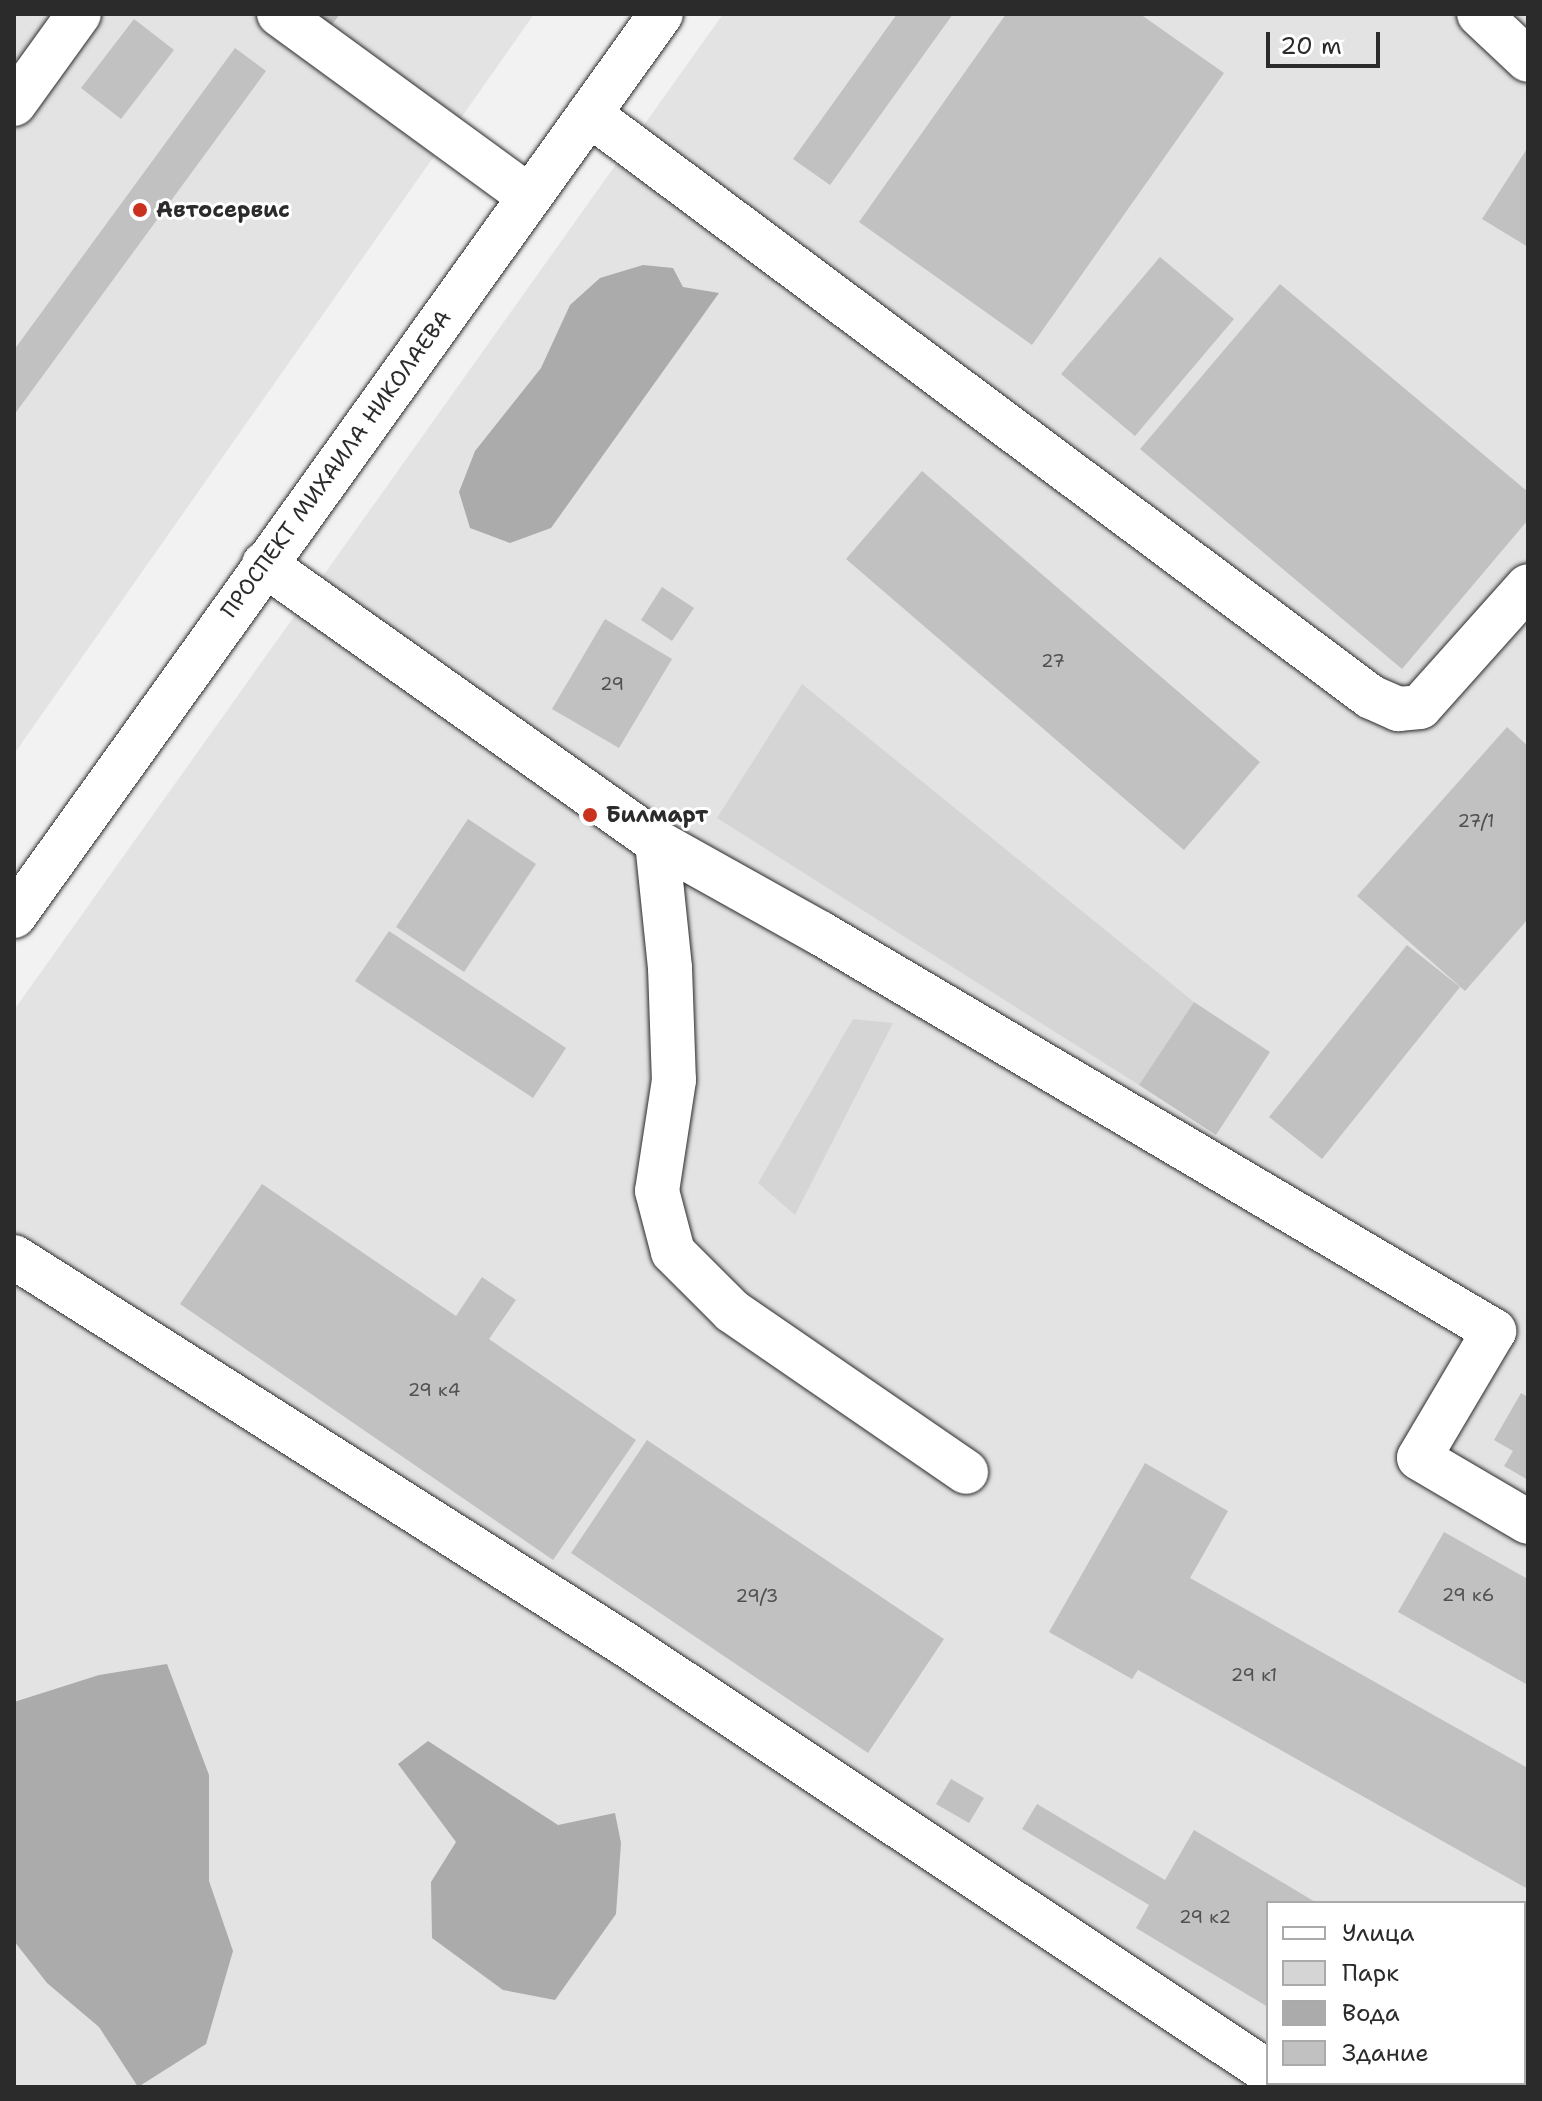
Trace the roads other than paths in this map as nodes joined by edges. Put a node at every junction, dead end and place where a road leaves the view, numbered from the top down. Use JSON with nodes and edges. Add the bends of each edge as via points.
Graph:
{"nodes":[{"id":1,"x":79,"y":14,"type":"edge"},
{"id":2,"x":279,"y":14,"type":"edge"},
{"id":3,"x":661,"y":14,"type":"edge"},
{"id":4,"x":1479,"y":14,"type":"edge"},
{"id":5,"x":1528,"y":60,"type":"edge"},
{"id":6,"x":14,"y":104,"type":"edge"},
{"id":7,"x":589,"y":114,"type":"junction"},
{"id":8,"x":529,"y":196,"type":"junction"},
{"id":9,"x":264,"y":564,"type":"junction"},
{"id":10,"x":1528,"y":586,"type":"edge"},
{"id":11,"x":657,"y":842,"type":"junction"},
{"id":12,"x":14,"y":916,"type":"edge"},
{"id":13,"x":14,"y":1257,"type":"edge"},
{"id":14,"x":966,"y":1472,"type":"dead end"},
{"id":15,"x":1528,"y":1522,"type":"edge"},
{"id":16,"x":1266,"y":2071,"type":"edge"}],
"edges":[{"from":1,"to":6,"type":"street"},
{"from":2,"to":8,"type":"street"},
{"from":3,"to":7,"type":"street","name":"ПРОСПЕКТ МИХАИЛА НИКОЛАЕВА"},
{"from":4,"to":5,"type":"street"},
{"from":7,"to":8,"type":"street","name":"ПРОСПЕКТ МИХАИЛА НИКОЛАЕВА"},
{"from":7,"to":10,"type":"street","via":[[1371,697],[1398,709],[1420,707]]},
{"from":8,"to":9,"type":"street","name":"ПРОСПЕКТ МИХАИЛА НИКОЛАЕВА"},
{"from":9,"to":11,"type":"street"},
{"from":9,"to":12,"type":"street","name":"ПРОСПЕКТ МИХАИЛА НИКОЛАЕВА"},
{"from":11,"to":14,"type":"street","via":[[674,1080],[657,1191],[673,1252],[732,1311]]},
{"from":11,"to":15,"type":"street","via":[[1494,1331],[1419,1458]]},
{"from":13,"to":16,"type":"street","via":[[628,1646]]}]}
